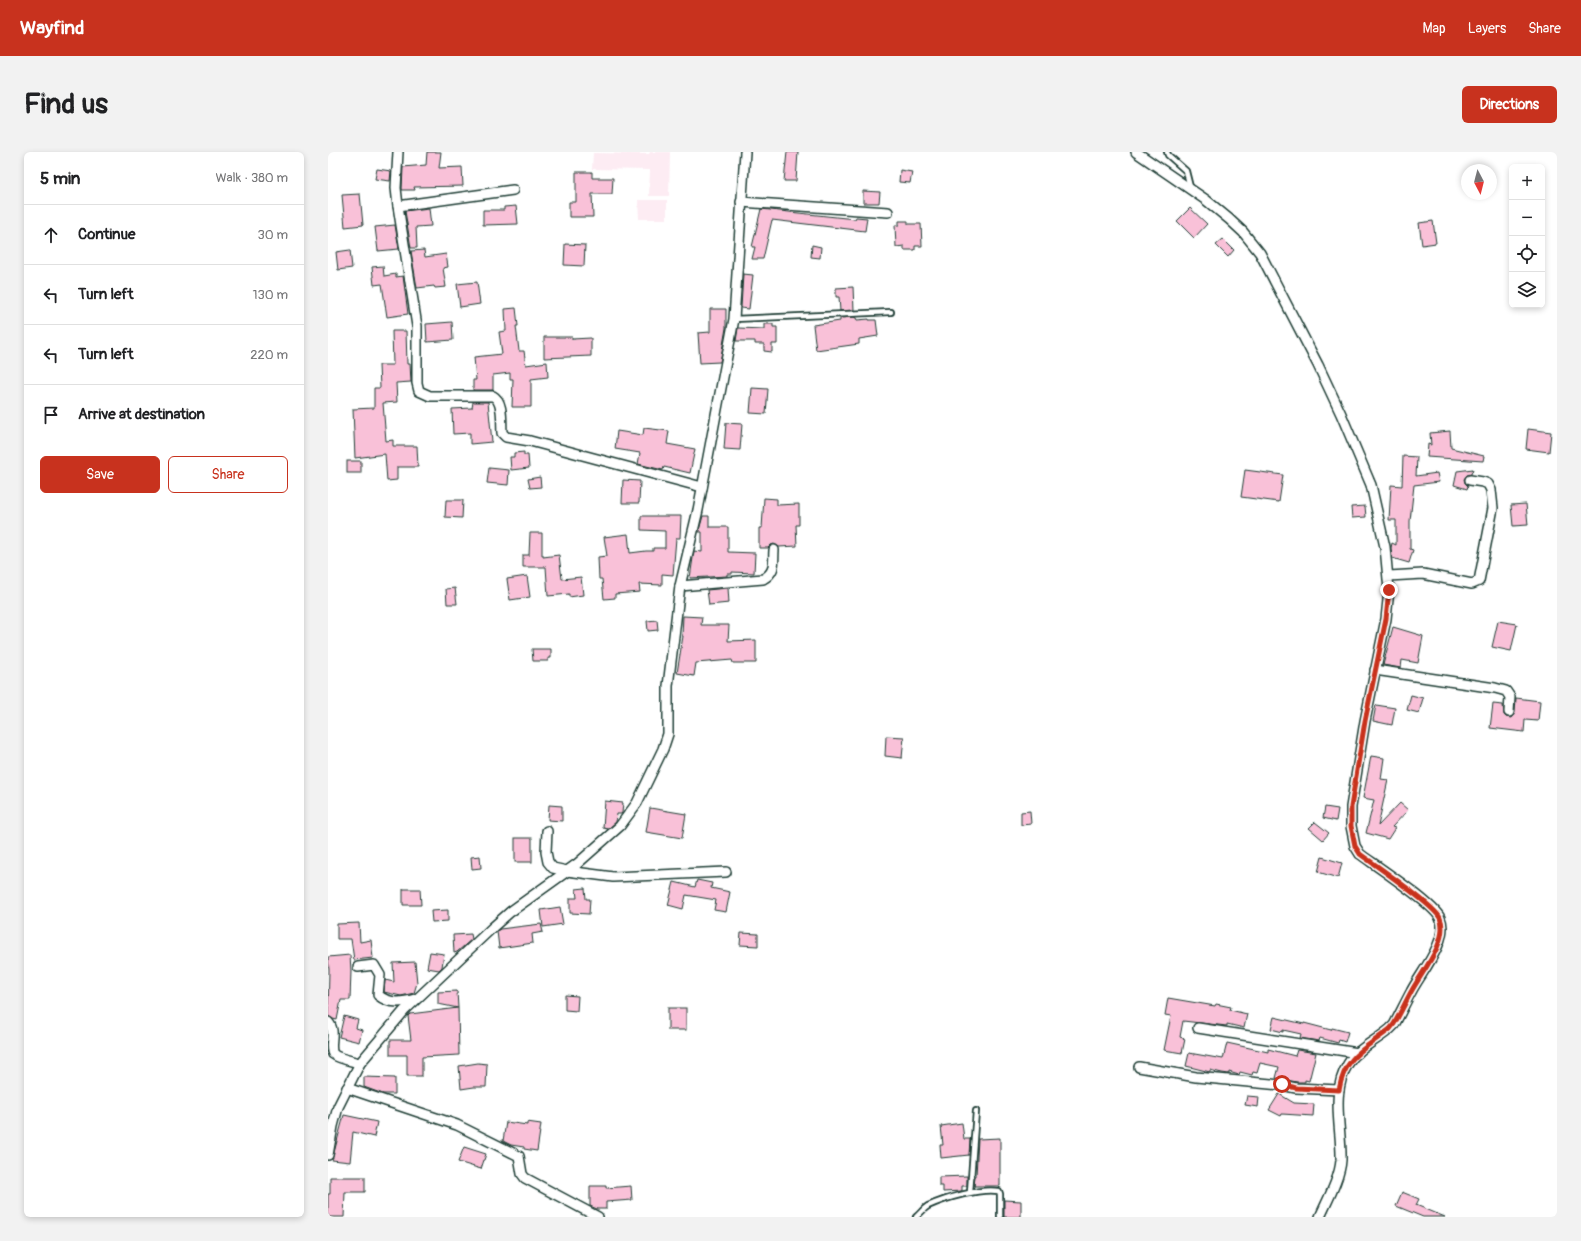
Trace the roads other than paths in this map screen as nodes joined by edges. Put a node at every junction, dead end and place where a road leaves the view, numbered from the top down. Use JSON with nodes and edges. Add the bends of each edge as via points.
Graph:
{"nodes":[{"id":1,"x":398,"y":152,"type":"edge"},
{"id":2,"x":745,"y":152,"type":"edge"},
{"id":3,"x":1136,"y":152,"type":"edge"},
{"id":4,"x":1167,"y":152,"type":"edge"},
{"id":5,"x":1190,"y":189,"type":"junction"},
{"id":6,"x":513,"y":190,"type":"dead end"},
{"id":7,"x":741,"y":202,"type":"junction"},
{"id":8,"x":398,"y":206,"type":"junction"},
{"id":9,"x":888,"y":212,"type":"dead end"},
{"id":10,"x":891,"y":312,"type":"dead end"},
{"id":11,"x":734,"y":319,"type":"junction"},
{"id":12,"x":1470,"y":480,"type":"dead end"},
{"id":13,"x":702,"y":487,"type":"junction"},
{"id":14,"x":774,"y":550,"type":"dead end"},
{"id":15,"x":1389,"y":576,"type":"junction"},
{"id":16,"x":680,"y":586,"type":"junction"},
{"id":17,"x":1375,"y":670,"type":"junction"},
{"id":18,"x":1509,"y":712,"type":"dead end"},
{"id":19,"x":546,"y":831,"type":"dead end"},
{"id":20,"x":567,"y":871,"type":"junction"},
{"id":21,"x":726,"y":872,"type":"dead end"},
{"id":22,"x":358,"y":967,"type":"dead end"},
{"id":23,"x":416,"y":999,"type":"junction"},
{"id":24,"x":328,"y":1022,"type":"edge"},
{"id":25,"x":1198,"y":1028,"type":"dead end"},
{"id":26,"x":1358,"y":1053,"type":"junction"},
{"id":27,"x":360,"y":1064,"type":"junction"},
{"id":28,"x":1139,"y":1067,"type":"dead end"},
{"id":29,"x":347,"y":1088,"type":"junction"},
{"id":30,"x":1339,"y":1090,"type":"junction"},
{"id":31,"x":976,"y":1111,"type":"dead end"},
{"id":32,"x":328,"y":1154,"type":"edge"},
{"id":33,"x":970,"y":1192,"type":"junction"},
{"id":34,"x":598,"y":1217,"type":"edge"},
{"id":35,"x":916,"y":1217,"type":"edge"},
{"id":36,"x":1000,"y":1217,"type":"edge"},
{"id":37,"x":1320,"y":1217,"type":"edge"}],
"edges":[{"from":1,"to":8,"type":"street"},
{"from":2,"to":7,"type":"street"},
{"from":3,"to":5,"type":"street"},
{"from":4,"to":5,"type":"lane","via":[[1186,171]]},
{"from":5,"to":15,"type":"street","via":[[1229,219],[1252,241],[1287,303],[1341,414],[1371,485]]},
{"from":6,"to":8,"type":"street"},
{"from":7,"to":9,"type":"street"},
{"from":7,"to":11,"type":"street"},
{"from":8,"to":13,"type":"street","via":[[417,326],[419,391],[430,396],[492,396],[500,406],[502,433],[506,437],[530,441]]},
{"from":10,"to":11,"type":"lane"},
{"from":11,"to":13,"type":"street"},
{"from":12,"to":15,"type":"street","via":[[1488,484],[1493,508],[1479,581],[1472,584],[1423,574]]},
{"from":13,"to":16,"type":"street"},
{"from":14,"to":16,"type":"street","via":[[773,569],[770,575],[763,578]]},
{"from":15,"to":17,"type":"street","via":[[1389,601]]},
{"from":16,"to":20,"type":"street","via":[[668,686],[668,734],[663,749],[637,803],[620,826],[589,855]]},
{"from":17,"to":18,"type":"street","via":[[1506,691],[1510,697]]},
{"from":17,"to":26,"type":"street","via":[[1351,807],[1350,819],[1355,846],[1360,854],[1436,912],[1441,919],[1442,928],[1434,954],[1394,1024]]},
{"from":19,"to":20,"type":"street","via":[[548,862],[553,868]]},
{"from":20,"to":21,"type":"street","via":[[613,877]]},
{"from":20,"to":23,"type":"street","via":[[510,912]]},
{"from":22,"to":23,"type":"street","via":[[374,966],[380,975],[378,995],[384,1000],[400,1003]]},
{"from":23,"to":27,"type":"street"},
{"from":24,"to":27,"type":"street","via":[[331,1030],[330,1050]]},
{"from":25,"to":26,"type":"street"},
{"from":26,"to":30,"type":"street","via":[[1347,1065]]},
{"from":27,"to":29,"type":"street"},
{"from":28,"to":30,"type":"street","via":[[1196,1077]]},
{"from":29,"to":32,"type":"street","via":[[338,1107]]},
{"from":29,"to":34,"type":"street","via":[[468,1130],[519,1156],[525,1178]]},
{"from":30,"to":37,"type":"street","via":[[1341,1161]]},
{"from":31,"to":33,"type":"lane"},
{"from":33,"to":35,"type":"lane","via":[[926,1207]]},
{"from":33,"to":36,"type":"lane","via":[[999,1191]]}]}
